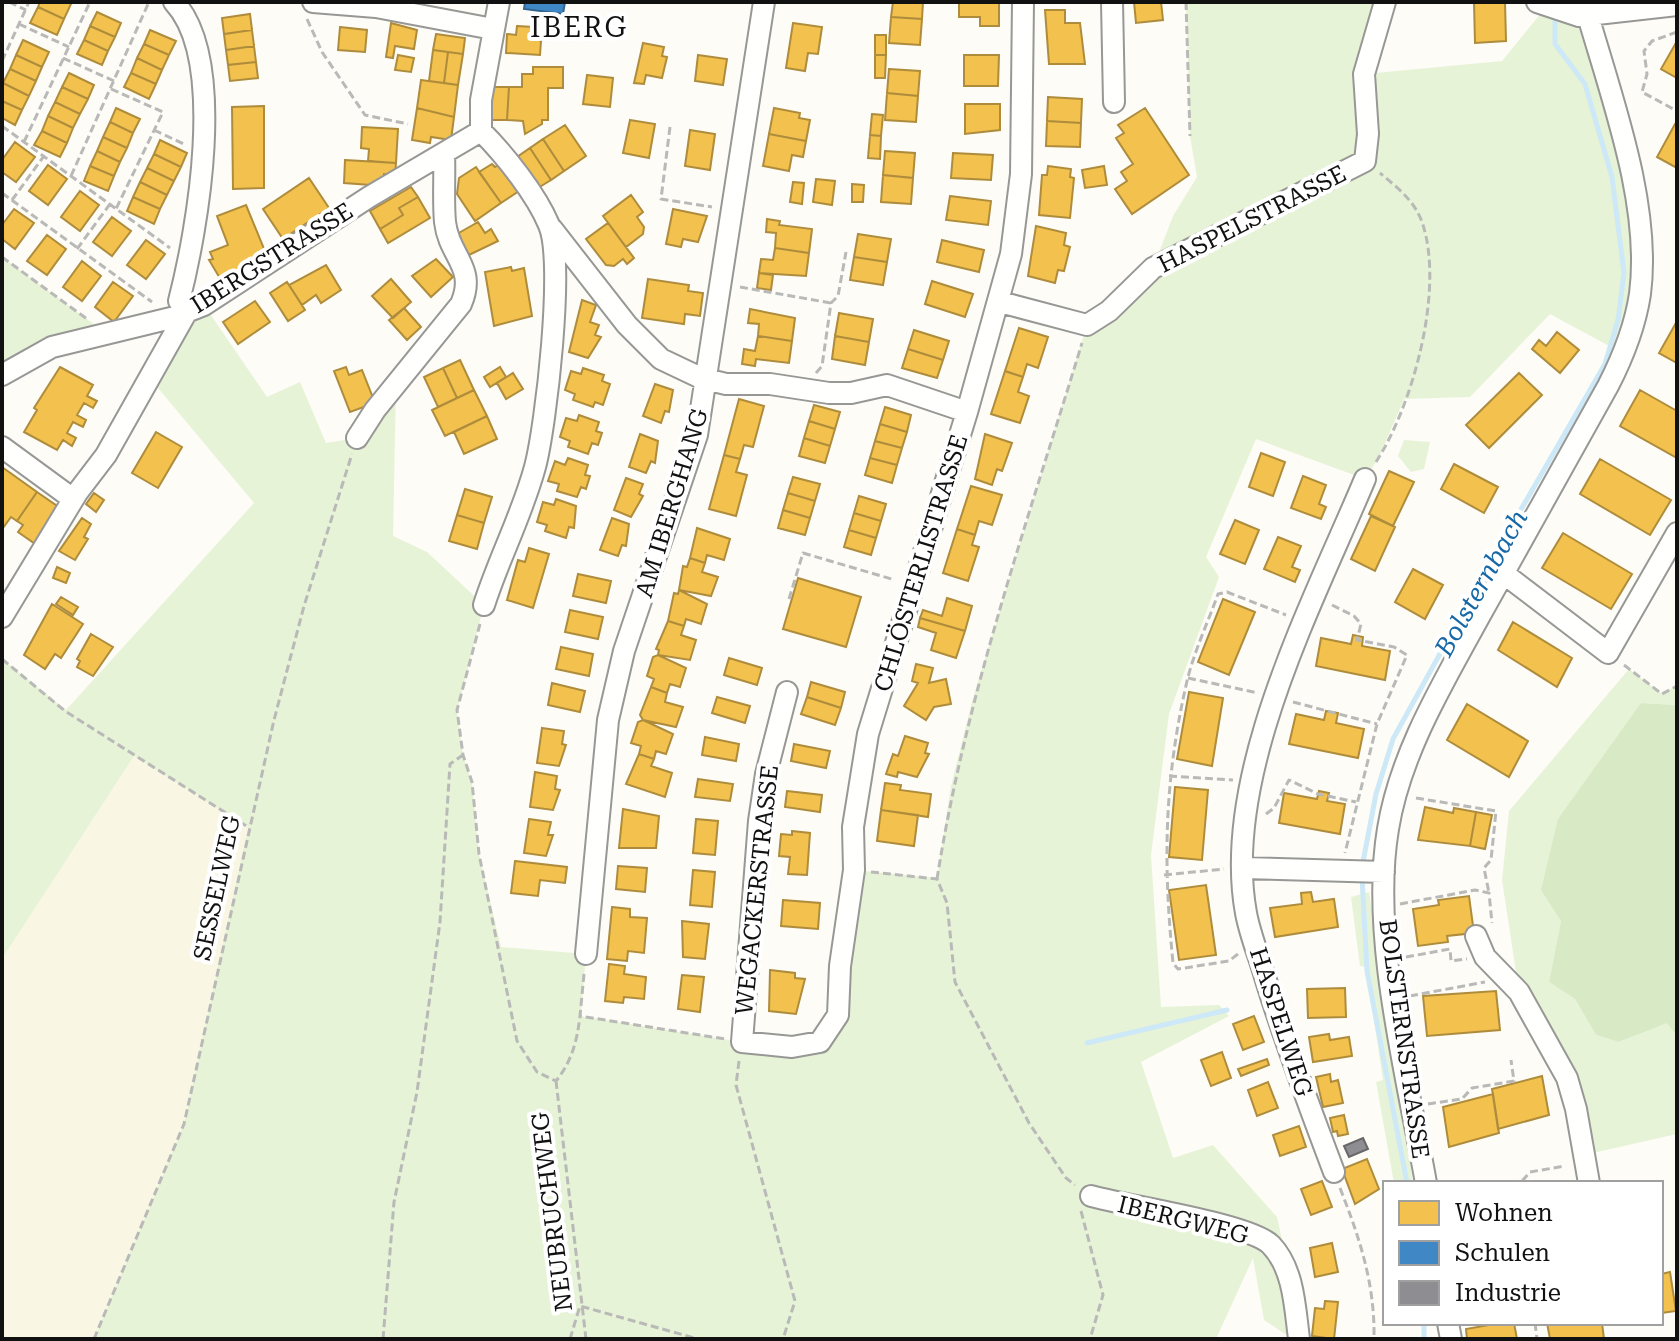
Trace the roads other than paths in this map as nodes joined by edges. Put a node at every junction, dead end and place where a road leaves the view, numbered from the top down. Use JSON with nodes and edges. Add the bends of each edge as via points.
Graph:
{"nodes":[{"id":1,"x":499,"y":2,"type":"edge"},
{"id":2,"x":764,"y":2,"type":"edge"},
{"id":3,"x":1023,"y":2,"type":"edge"},
{"id":4,"x":1112,"y":2,"type":"edge"},
{"id":5,"x":1385,"y":2,"type":"edge"},
{"id":6,"x":179,"y":4,"type":"edge"},
{"id":7,"x":1677,"y":5,"type":"edge"},
{"id":8,"x":1548,"y":7,"type":"edge"},
{"id":9,"x":309,"y":8,"type":"edge"},
{"id":10,"x":1586,"y":8,"type":"edge"},
{"id":11,"x":493,"y":29,"type":"junction"},
{"id":12,"x":1114,"y":102,"type":"dead end"},
{"id":13,"x":481,"y":131,"type":"junction"},
{"id":14,"x":444,"y":153,"type":"junction"},
{"id":15,"x":550,"y":225,"type":"junction"},
{"id":16,"x":1000,"y":302,"type":"junction"},
{"id":17,"x":179,"y":316,"type":"junction"},
{"id":18,"x":2,"y":375,"type":"edge"},
{"id":19,"x":708,"y":380,"type":"junction"},
{"id":20,"x":967,"y":412,"type":"junction"},
{"id":21,"x":357,"y":438,"type":"road end"},
{"id":22,"x":2,"y":447,"type":"edge"},
{"id":23,"x":1365,"y":479,"type":"road end"},
{"id":24,"x":73,"y":499,"type":"junction"},
{"id":25,"x":1677,"y":533,"type":"edge"},
{"id":26,"x":1503,"y":573,"type":"junction"},
{"id":27,"x":484,"y":605,"type":"road end"},
{"id":28,"x":2,"y":617,"type":"edge"},
{"id":29,"x":787,"y":692,"type":"dead end"},
{"id":30,"x":1243,"y":868,"type":"junction"},
{"id":31,"x":1361,"y":870,"type":"junction"},
{"id":32,"x":1476,"y":936,"type":"dead end"},
{"id":33,"x":586,"y":954,"type":"road end"},
{"id":34,"x":742,"y":1042,"type":"joint"},
{"id":35,"x":1334,"y":1172,"type":"road end"},
{"id":36,"x":1587,"y":1173,"type":"edge"},
{"id":37,"x":1426,"y":1181,"type":"edge"},
{"id":38,"x":1086,"y":1192,"type":"road end"},
{"id":39,"x":1299,"y":1339,"type":"edge"}],
"edges":[{"from":1,"to":11,"type":"street"},
{"from":2,"to":19,"type":"street","name":"AM IBERGHANG"},
{"from":3,"to":16,"type":"street","name":"CHLÖSTERLISTRASSE","via":[[1021,174]]},
{"from":4,"to":12,"type":"street"},
{"from":5,"to":16,"type":"street","name":"HASPELSTRASSE","via":[[1364,74],[1365,161],[1153,268],[1087,325]]},
{"from":6,"to":17,"type":"street","via":[[198,58],[205,150]]},
{"from":7,"to":10,"type":"street"},
{"from":8,"to":10,"type":"street"},
{"from":9,"to":11,"type":"street","via":[[376,7]]},
{"from":10,"to":26,"type":"street","name":"BOLSTERNSTRASSE","via":[[1640,223],[1639,295],[1624,354]]},
{"from":11,"to":13,"type":"street"},
{"from":13,"to":14,"type":"street","name":"IBERGSTRASSE"},
{"from":13,"to":15,"type":"street","via":[[503,154]]},
{"from":14,"to":17,"type":"street","name":"IBERGSTRASSE","via":[[224,294]]},
{"from":14,"to":21,"type":"street","via":[[445,224],[467,275],[467,289],[461,304]]},
{"from":15,"to":19,"type":"street","via":[[627,325],[661,359]]},
{"from":15,"to":27,"type":"street","via":[[556,270],[543,422],[535,467]]},
{"from":16,"to":20,"type":"street","name":"CHLÖSTERLISTRASSE"},
{"from":17,"to":18,"type":"street","name":"IBERGSTRASSE","via":[[52,347]]},
{"from":17,"to":24,"type":"street","via":[[110,449]]},
{"from":19,"to":20,"type":"street","via":[[851,393],[887,385]]},
{"from":19,"to":33,"type":"street","name":"AM IBERGHANG","via":[[697,435],[624,651],[608,720]]},
{"from":20,"to":34,"type":"street","name":"CHLÖSTERLISTRASSE","via":[[868,734],[853,827],[854,870],[838,1015],[820,1042],[792,1047]]},
{"from":22,"to":24,"type":"street"},
{"from":23,"to":30,"type":"street","via":[[1273,696],[1251,781]]},
{"from":24,"to":28,"type":"street"},
{"from":25,"to":26,"type":"street","via":[[1608,653]]},
{"from":26,"to":31,"type":"street","name":"BOLSTERNSTRASSE","via":[[1414,743],[1388,828]]},
{"from":29,"to":34,"type":"street","name":"WEGACKERSTRASSE","via":[[759,821]]},
{"from":30,"to":31,"type":"street"},
{"from":30,"to":35,"type":"street","name":"HASPELWEG","via":[[1246,913]]},
{"from":31,"to":37,"type":"street","name":"BOLSTERNSTRASSE","via":[[1385,907],[1394,997]]},
{"from":32,"to":36,"type":"street","via":[[1485,957],[1519,992],[1567,1078]]},
{"from":38,"to":39,"type":"street","name":"IBERGWEG","via":[[1235,1229],[1270,1243],[1291,1281]]}]}
